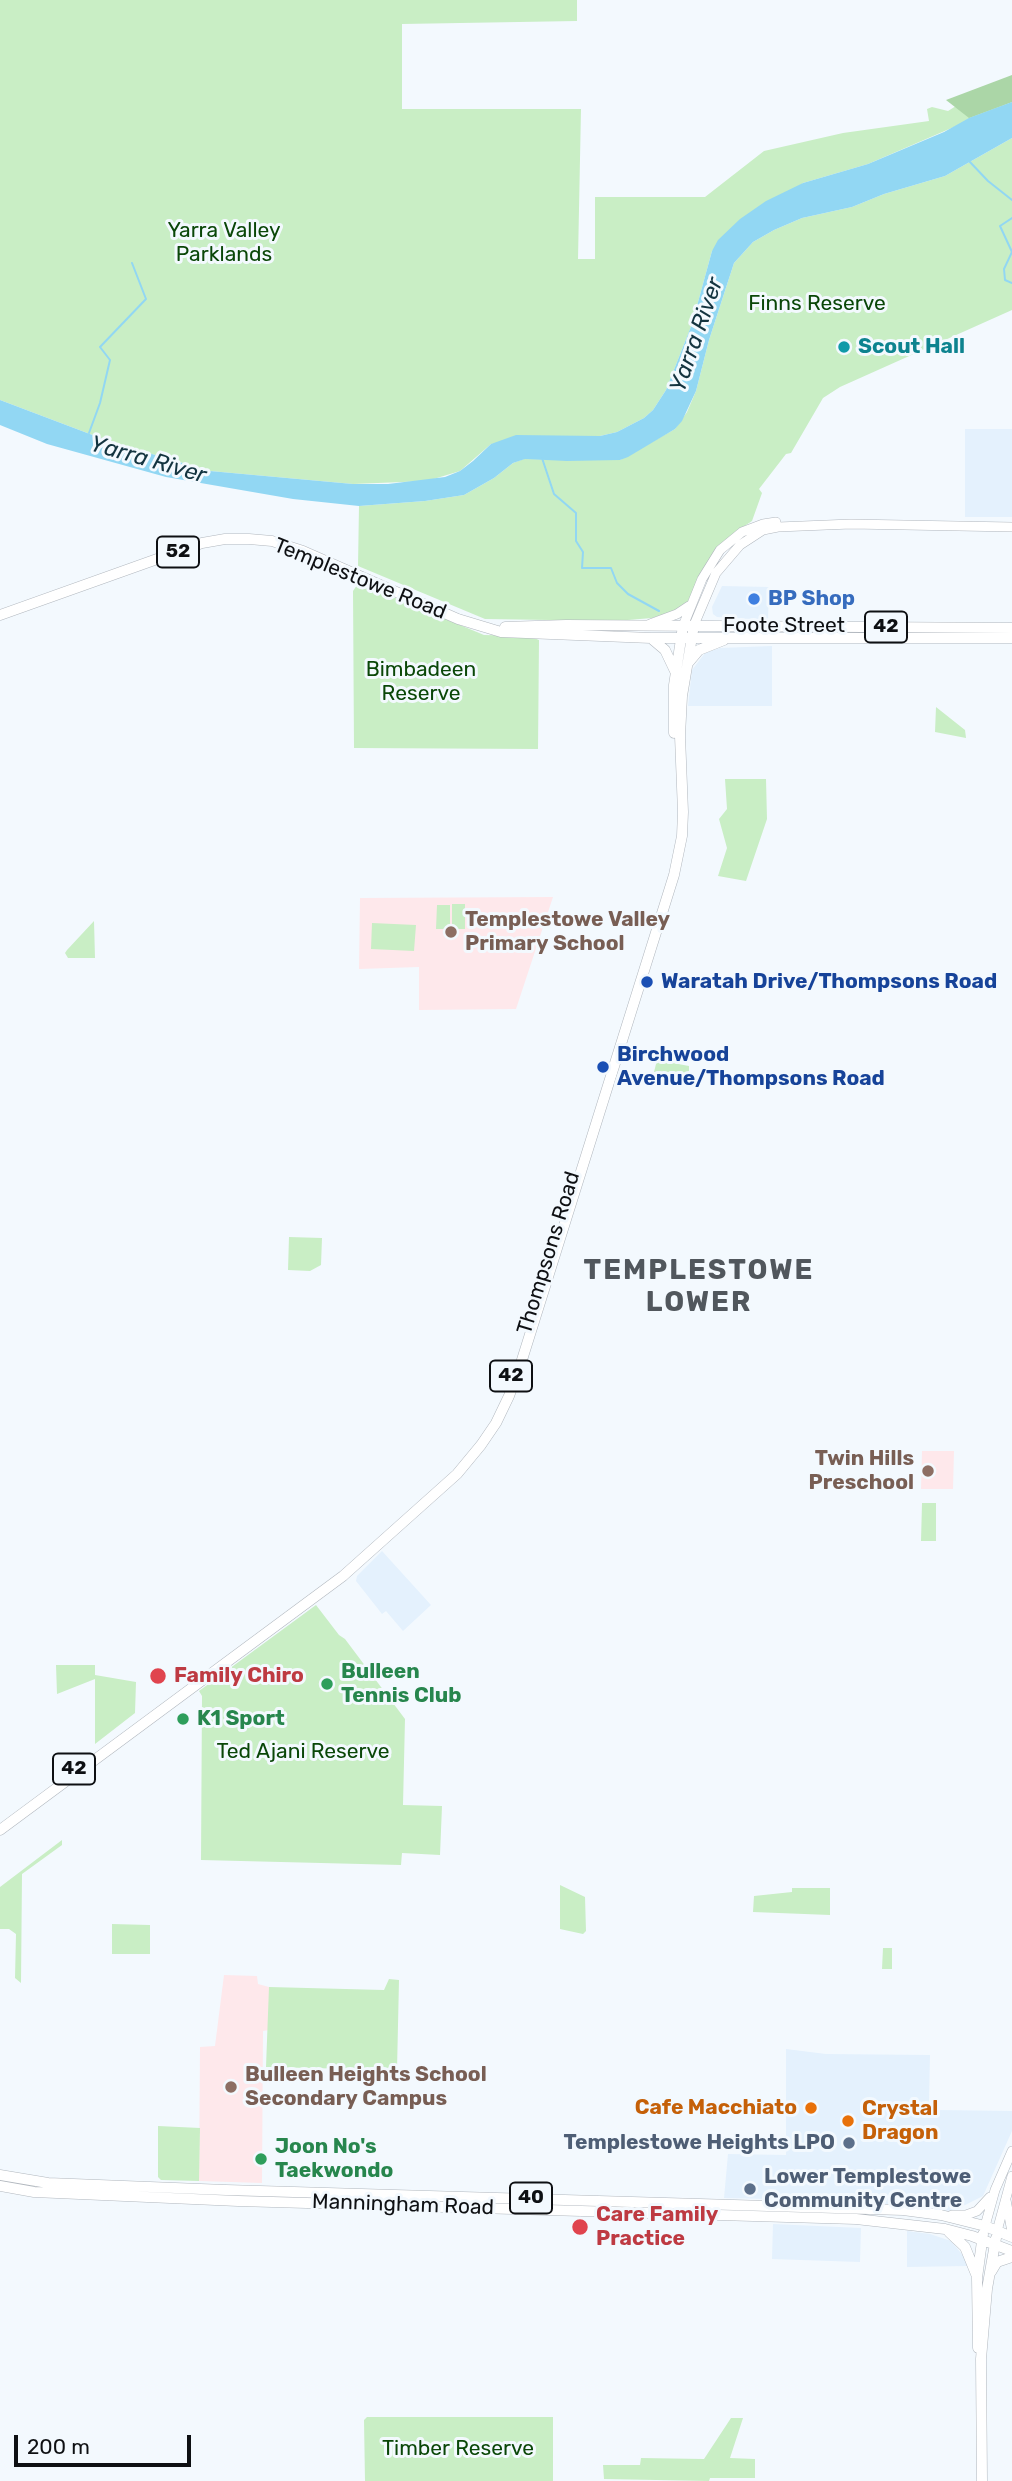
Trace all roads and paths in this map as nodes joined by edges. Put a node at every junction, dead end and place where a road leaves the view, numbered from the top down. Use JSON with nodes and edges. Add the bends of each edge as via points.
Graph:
{"nodes":[{"id":1,"x":1012,"y":524,"type":"edge"},
{"id":2,"x":761,"y":526,"type":"junction"},
{"id":3,"x":689,"y":606,"type":"junction"},
{"id":4,"x":0,"y":615,"type":"edge"},
{"id":5,"x":643,"y":626,"type":"junction"},
{"id":6,"x":688,"y":626,"type":"junction"},
{"id":7,"x":480,"y":627,"type":"junction"},
{"id":8,"x":1012,"y":628,"type":"edge"},
{"id":9,"x":651,"y":638,"type":"junction"},
{"id":10,"x":680,"y":638,"type":"junction"},
{"id":11,"x":692,"y":638,"type":"junction"},
{"id":12,"x":731,"y":638,"type":"junction"},
{"id":13,"x":1012,"y":638,"type":"edge"},
{"id":14,"x":680,"y":671,"type":"junction"},
{"id":15,"x":0,"y":1824,"type":"edge"},
{"id":16,"x":0,"y":1830,"type":"edge"},
{"id":17,"x":1012,"y":2151,"type":"edge"},
{"id":18,"x":0,"y":2175,"type":"edge"},
{"id":19,"x":1012,"y":2176,"type":"edge"},
{"id":20,"x":0,"y":2186,"type":"edge"},
{"id":21,"x":995,"y":2190,"type":"junction"},
{"id":22,"x":1006,"y":2194,"type":"junction"},
{"id":23,"x":941,"y":2215,"type":"junction"},
{"id":24,"x":985,"y":2226,"type":"junction"},
{"id":25,"x":945,"y":2229,"type":"junction"},
{"id":26,"x":997,"y":2231,"type":"junction"},
{"id":27,"x":1012,"y":2235,"type":"edge"},
{"id":28,"x":982,"y":2240,"type":"junction"},
{"id":29,"x":995,"y":2244,"type":"junction"},
{"id":30,"x":1012,"y":2251,"type":"edge"},
{"id":31,"x":1012,"y":2257,"type":"edge"},
{"id":32,"x":989,"y":2275,"type":"junction"},
{"id":33,"x":977,"y":2278,"type":"junction"},
{"id":34,"x":981,"y":2359,"type":"junction"},
{"id":35,"x":982,"y":2481,"type":"edge"}],
"edges":[{"from":1,"to":2,"type":"main road"},
{"from":2,"to":3,"type":"main road","via":[[734,536],[720,550]]},
{"from":2,"to":6,"type":"main road","via":[[716,573]]},
{"from":3,"to":5,"type":"main road"},
{"from":3,"to":6,"type":"main road"},
{"from":4,"to":7,"type":"main road","name":"Templestowe Road","number":"52","via":[[202,543],[249,538],[303,551]]},
{"from":5,"to":6,"type":"main road","name":"Templestowe Road","number":"52"},
{"from":5,"to":7,"type":"main road","name":"Templestowe Road","number":"52"},
{"from":6,"to":8,"type":"main road","name":"Foote Street","number":"42"},
{"from":6,"to":10,"type":"main road","name":"Thompsons Road","number":"42"},
{"from":6,"to":11,"type":"main road","name":"Thompsons Road"},
{"from":7,"to":9,"type":"main road","name":"Templestowe Road","number":"52","via":[[508,633]]},
{"from":9,"to":10,"type":"main road","name":"Templestowe Road","number":"52"},
{"from":9,"to":14,"type":"main road"},
{"from":10,"to":11,"type":"main road","name":"Templestowe Road","number":"52"},
{"from":10,"to":14,"type":"main road","name":"Thompsons Road","number":"42"},
{"from":11,"to":12,"type":"main road","name":"Foote Street","number":"52"},
{"from":11,"to":14,"type":"main road","name":"Thompsons Road","number":"42"},
{"from":12,"to":13,"type":"main road","name":"Foote Street","number":"42"},
{"from":12,"to":14,"type":"main road","number":"42","via":[[699,650]]},
{"from":14,"to":15,"type":"main road","name":"Thompsons Road","number":"42","via":[[673,704],[678,809],[671,864],[515,1362],[488,1425],[448,1475],[332,1577]]},
{"from":14,"to":16,"type":"main road","name":"Thompsons Road","number":"42","via":[[683,812],[677,862],[521,1363],[496,1423],[457,1474],[343,1576]]},
{"from":17,"to":21,"type":"main road"},
{"from":18,"to":23,"type":"main road","name":"Manningham Road","number":"40","via":[[58,2183]]},
{"from":19,"to":22,"type":"main road"},
{"from":20,"to":25,"type":"main road","name":"Manningham Road","number":"40","via":[[34,2192],[238,2201],[828,2218]]},
{"from":21,"to":23,"type":"main road","via":[[970,2214]]},
{"from":21,"to":24,"type":"main road"},
{"from":22,"to":26,"type":"main road"},
{"from":22,"to":27,"type":"main road"},
{"from":23,"to":24,"type":"main road","name":"Manningham Road","number":"40"},
{"from":24,"to":26,"type":"main road","name":"Manningham Road","number":"40"},
{"from":24,"to":28,"type":"main road"},
{"from":25,"to":28,"type":"main road","name":"Manningham Road","number":"40"},
{"from":25,"to":33,"type":"main road","via":[[965,2246]]},
{"from":26,"to":27,"type":"main road","name":"Manningham Road","number":"40"},
{"from":26,"to":29,"type":"main road"},
{"from":28,"to":29,"type":"main road","name":"Manningham Road","number":"40"},
{"from":28,"to":33,"type":"main road"},
{"from":29,"to":30,"type":"main road","name":"Manningham Road","number":"40"},
{"from":29,"to":32,"type":"main road"},
{"from":31,"to":32,"type":"main road","via":[[997,2262]]},
{"from":32,"to":34,"type":"main road"},
{"from":33,"to":34,"type":"main road"},
{"from":34,"to":35,"type":"main road"}]}
